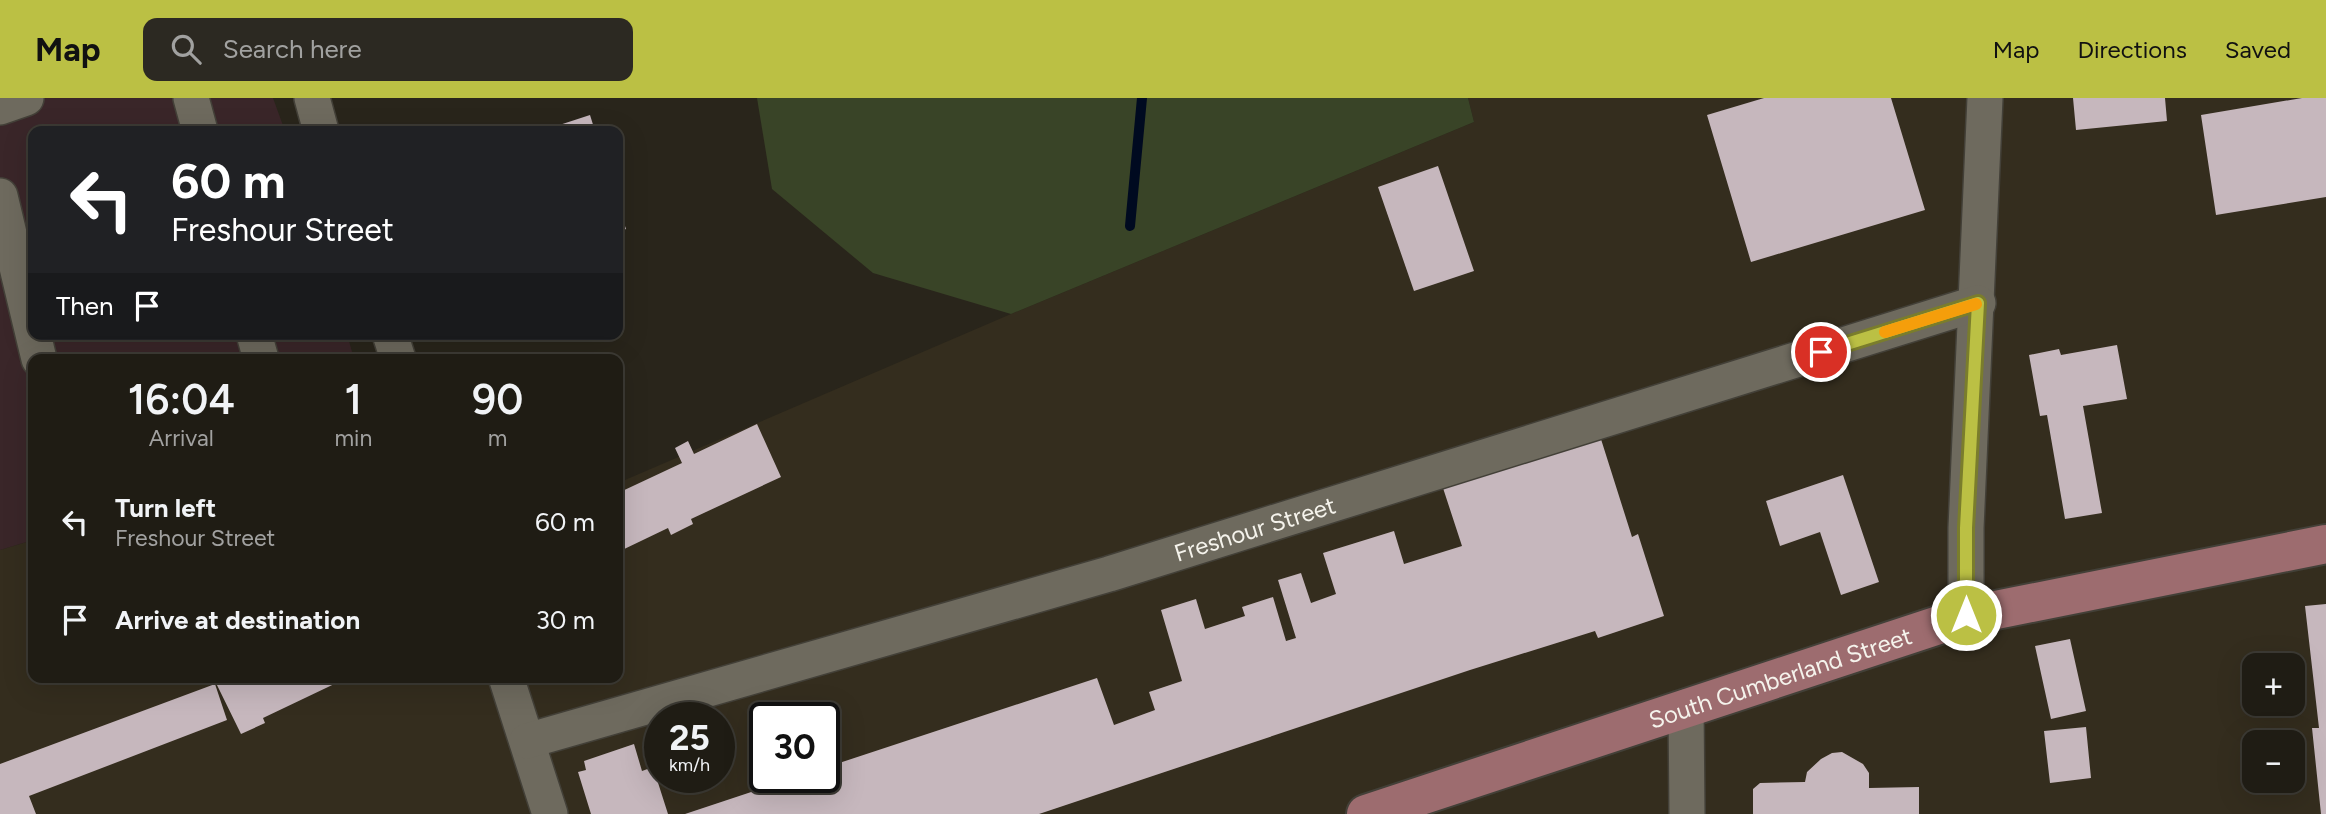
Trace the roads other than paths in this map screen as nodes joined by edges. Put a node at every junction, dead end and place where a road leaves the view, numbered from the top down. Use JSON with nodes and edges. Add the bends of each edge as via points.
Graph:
{"nodes":[{"id":1,"x":26,"y":98,"type":"edge"},
{"id":2,"x":191,"y":98,"type":"edge"},
{"id":3,"x":312,"y":98,"type":"edge"},
{"id":4,"x":1985,"y":98,"type":"edge"},
{"id":5,"x":0,"y":107,"type":"edge"},
{"id":6,"x":199,"y":126,"type":"edge"},
{"id":7,"x":320,"y":126,"type":"edge"},
{"id":8,"x":0,"y":196,"type":"edge"},
{"id":9,"x":1978,"y":303,"type":"junction"},
{"id":10,"x":28,"y":313,"type":"edge"},
{"id":11,"x":2326,"y":544,"type":"edge"},
{"id":12,"x":1966,"y":615,"type":"junction"},
{"id":13,"x":508,"y":683,"type":"edge"},
{"id":14,"x":1686,"y":707,"type":"junction"},
{"id":15,"x":527,"y":741,"type":"junction"},
{"id":16,"x":550,"y":814,"type":"edge"},
{"id":17,"x":1366,"y":814,"type":"edge"},
{"id":18,"x":1687,"y":814,"type":"edge"}],
"edges":[{"from":1,"to":5,"type":"street"},
{"from":2,"to":6,"type":"street"},
{"from":3,"to":7,"type":"street"},
{"from":4,"to":9,"type":"street"},
{"from":8,"to":10,"type":"street"},
{"from":9,"to":12,"type":"street"},
{"from":9,"to":15,"type":"street","name":"Freshour Street","via":[[1109,574]]},
{"from":11,"to":12,"type":"main road","name":"South Cumberland Street"},
{"from":12,"to":14,"type":"main road","name":"South Cumberland Street"},
{"from":13,"to":15,"type":"street"},
{"from":14,"to":17,"type":"main road","name":"South Cumberland Street"},
{"from":14,"to":18,"type":"street"},
{"from":15,"to":16,"type":"street"}]}
